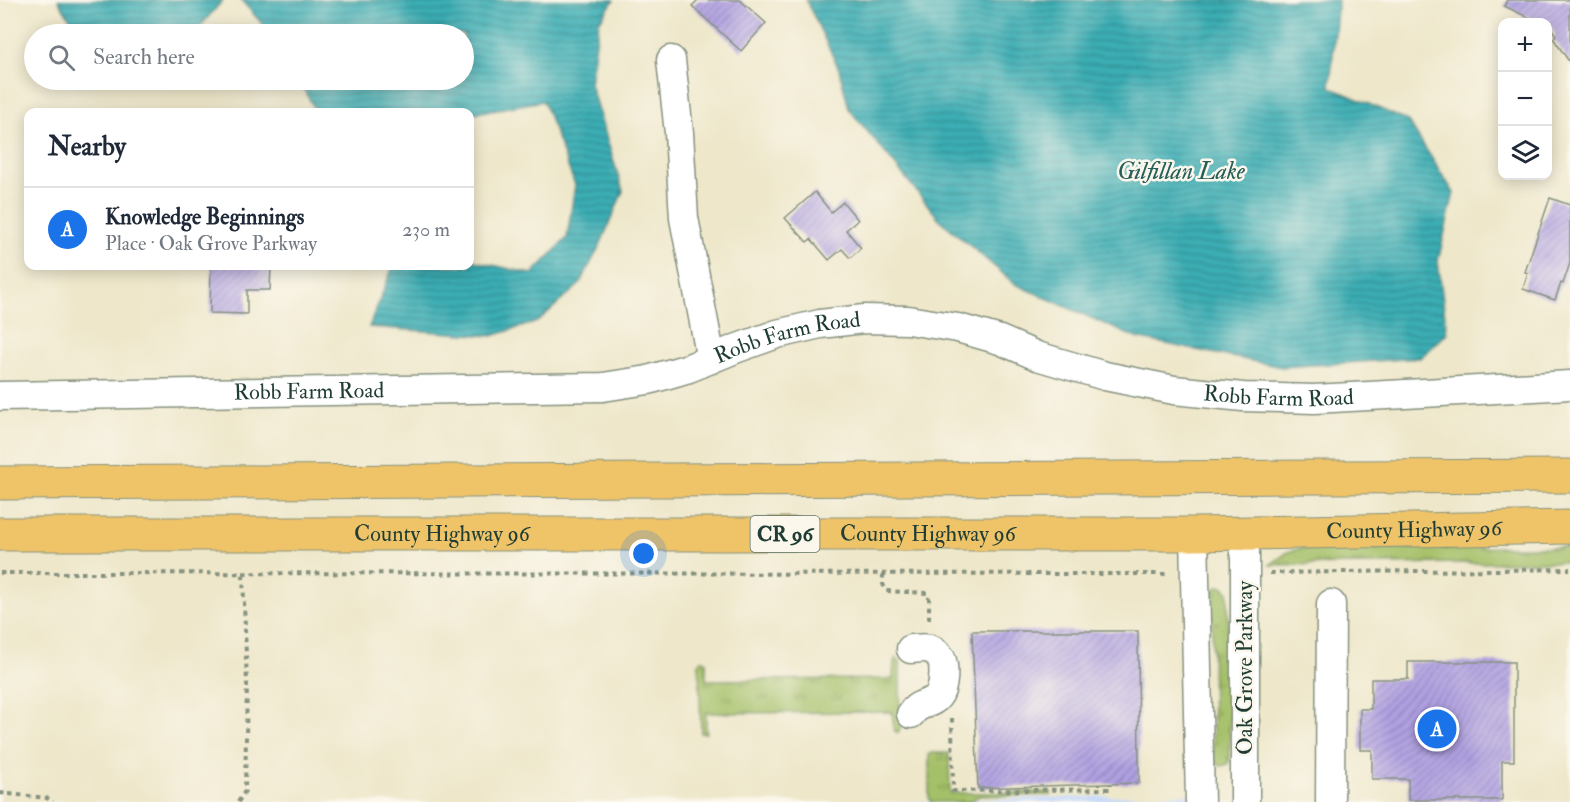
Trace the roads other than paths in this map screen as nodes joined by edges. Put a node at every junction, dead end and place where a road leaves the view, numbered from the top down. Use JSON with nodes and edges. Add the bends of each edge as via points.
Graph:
{"nodes":[{"id":1,"x":671,"y":60,"type":"dead end"},
{"id":2,"x":711,"y":359,"type":"junction"},
{"id":3,"x":1570,"y":386,"type":"edge"},
{"id":4,"x":0,"y":396,"type":"edge"},
{"id":5,"x":1570,"y":476,"type":"edge"},
{"id":6,"x":0,"y":483,"type":"edge"},
{"id":7,"x":1570,"y":527,"type":"edge"},
{"id":8,"x":1245,"y":533,"type":"junction"},
{"id":9,"x":0,"y":534,"type":"edge"},
{"id":10,"x":1194,"y":534,"type":"junction"},
{"id":11,"x":1331,"y":604,"type":"dead end"},
{"id":12,"x":910,"y":649,"type":"dead end"},
{"id":13,"x":911,"y":714,"type":"dead end"},
{"id":14,"x":1200,"y":802,"type":"edge"},
{"id":15,"x":1245,"y":802,"type":"edge"},
{"id":16,"x":1330,"y":802,"type":"edge"}],
"edges":[{"from":1,"to":2,"type":"street","via":[[684,218]]},
{"from":2,"to":3,"type":"street","name":"Robb Farm Road","via":[[777,334],[820,324],[908,320],[958,328],[1105,376],[1174,390],[1243,397],[1314,399]]},
{"from":2,"to":4,"type":"street","name":"Robb Farm Road","via":[[648,380],[603,387]]},
{"from":5,"to":6,"type":"main road"},
{"from":7,"to":8,"type":"main road","name":"County Highway 96","number":"CR 96"},
{"from":8,"to":10,"type":"main road","name":"County Highway 96","number":"CR 96"},
{"from":8,"to":15,"type":"street","name":"Oak Grove Parkway"},
{"from":9,"to":10,"type":"main road","name":"County Highway 96","number":"CR 96"},
{"from":10,"to":14,"type":"street","name":"Oak Grove Parkway"},
{"from":11,"to":16,"type":"street"},
{"from":12,"to":13,"type":"street","via":[[930,649],[939,655],[943,684],[935,699],[920,704]]}]}
